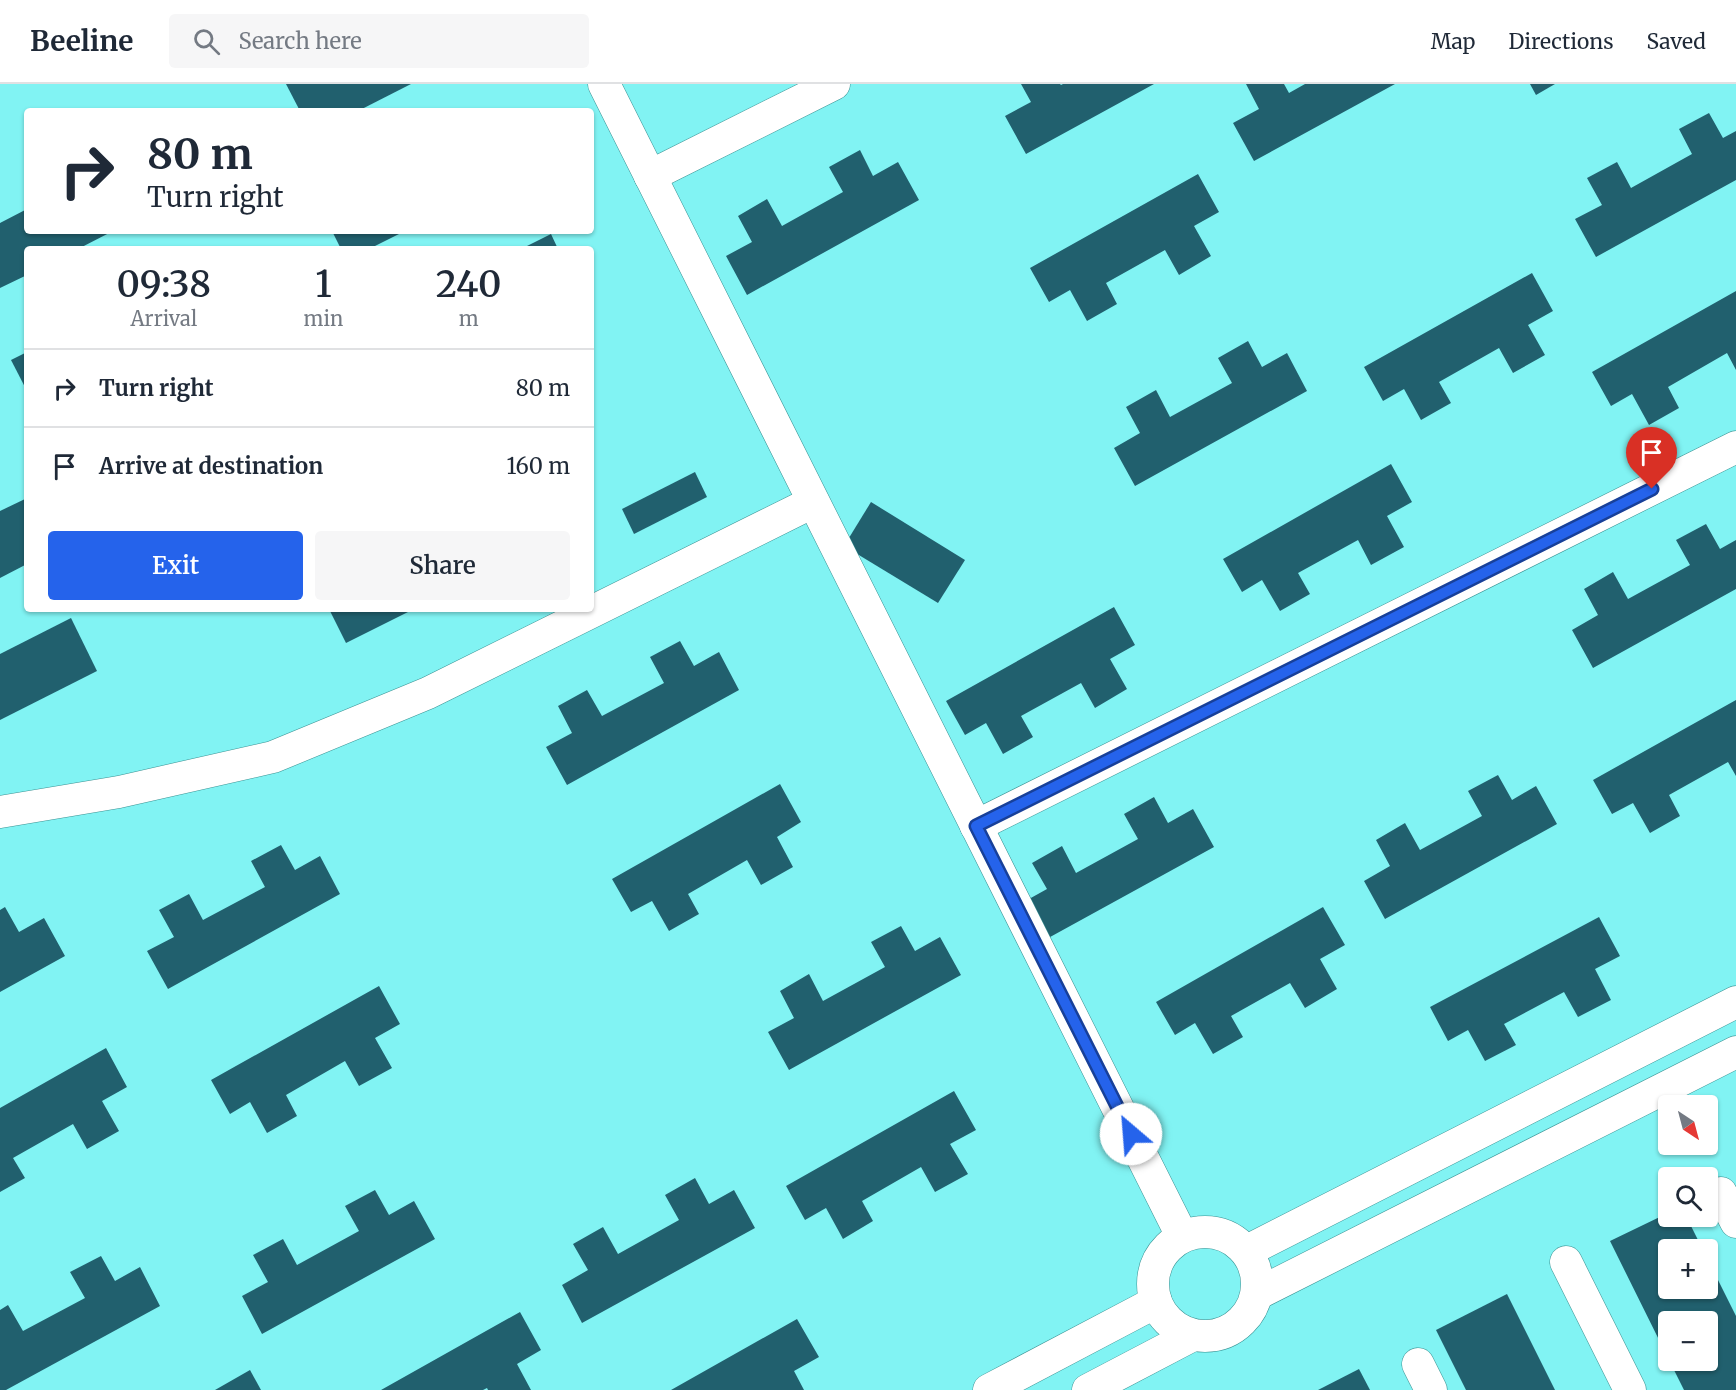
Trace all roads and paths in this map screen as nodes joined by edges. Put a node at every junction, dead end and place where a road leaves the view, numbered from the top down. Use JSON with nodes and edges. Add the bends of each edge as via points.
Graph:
{"nodes":[{"id":1,"x":604,"y":84,"type":"edge"},
{"id":2,"x":834,"y":84,"type":"edge"},
{"id":3,"x":650,"y":176,"type":"junction"},
{"id":4,"x":1736,"y":447,"type":"edge"},
{"id":5,"x":813,"y":502,"type":"junction"},
{"id":6,"x":594,"y":611,"type":"edge"},
{"id":7,"x":591,"y":612,"type":"edge"},
{"id":8,"x":0,"y":812,"type":"edge"},
{"id":9,"x":976,"y":826,"type":"junction"},
{"id":10,"x":1736,"y":1002,"type":"edge"},
{"id":11,"x":1736,"y":1052,"type":"edge"},
{"id":12,"x":1721,"y":1193,"type":"dead end"},
{"id":13,"x":1736,"y":1221,"type":"edge"},
{"id":14,"x":1182,"y":1236,"type":"junction"},
{"id":15,"x":1247,"y":1251,"type":"junction"},
{"id":16,"x":1566,"y":1262,"type":"dead end"},
{"id":17,"x":1257,"y":1294,"type":"junction"},
{"id":18,"x":1156,"y":1302,"type":"junction"},
{"id":19,"x":1193,"y":1335,"type":"junction"},
{"id":20,"x":989,"y":1390,"type":"edge"},
{"id":21,"x":1088,"y":1390,"type":"edge"},
{"id":22,"x":1630,"y":1390,"type":"edge"}],
"edges":[{"from":1,"to":3,"type":"street"},
{"from":2,"to":3,"type":"street"},
{"from":3,"to":5,"type":"street"},
{"from":4,"to":9,"type":"street"},
{"from":5,"to":6,"type":"street"},
{"from":5,"to":9,"type":"street"},
{"from":7,"to":8,"type":"street","via":[[428,693],[273,757],[119,792]]},
{"from":9,"to":14,"type":"street"},
{"from":10,"to":15,"type":"street"},
{"from":11,"to":17,"type":"street"},
{"from":12,"to":13,"type":"street"},
{"from":14,"to":15,"type":"street","via":[[1210,1231],[1225,1234]]},
{"from":14,"to":18,"type":"street","via":[[1160,1257],[1154,1272]]},
{"from":15,"to":17,"type":"street","via":[[1257,1275]]},
{"from":16,"to":22,"type":"street"},
{"from":17,"to":19,"type":"street","via":[[1240,1323],[1226,1332]]},
{"from":18,"to":19,"type":"street","via":[[1164,1317]]},
{"from":18,"to":20,"type":"street"},
{"from":19,"to":21,"type":"street"}]}
